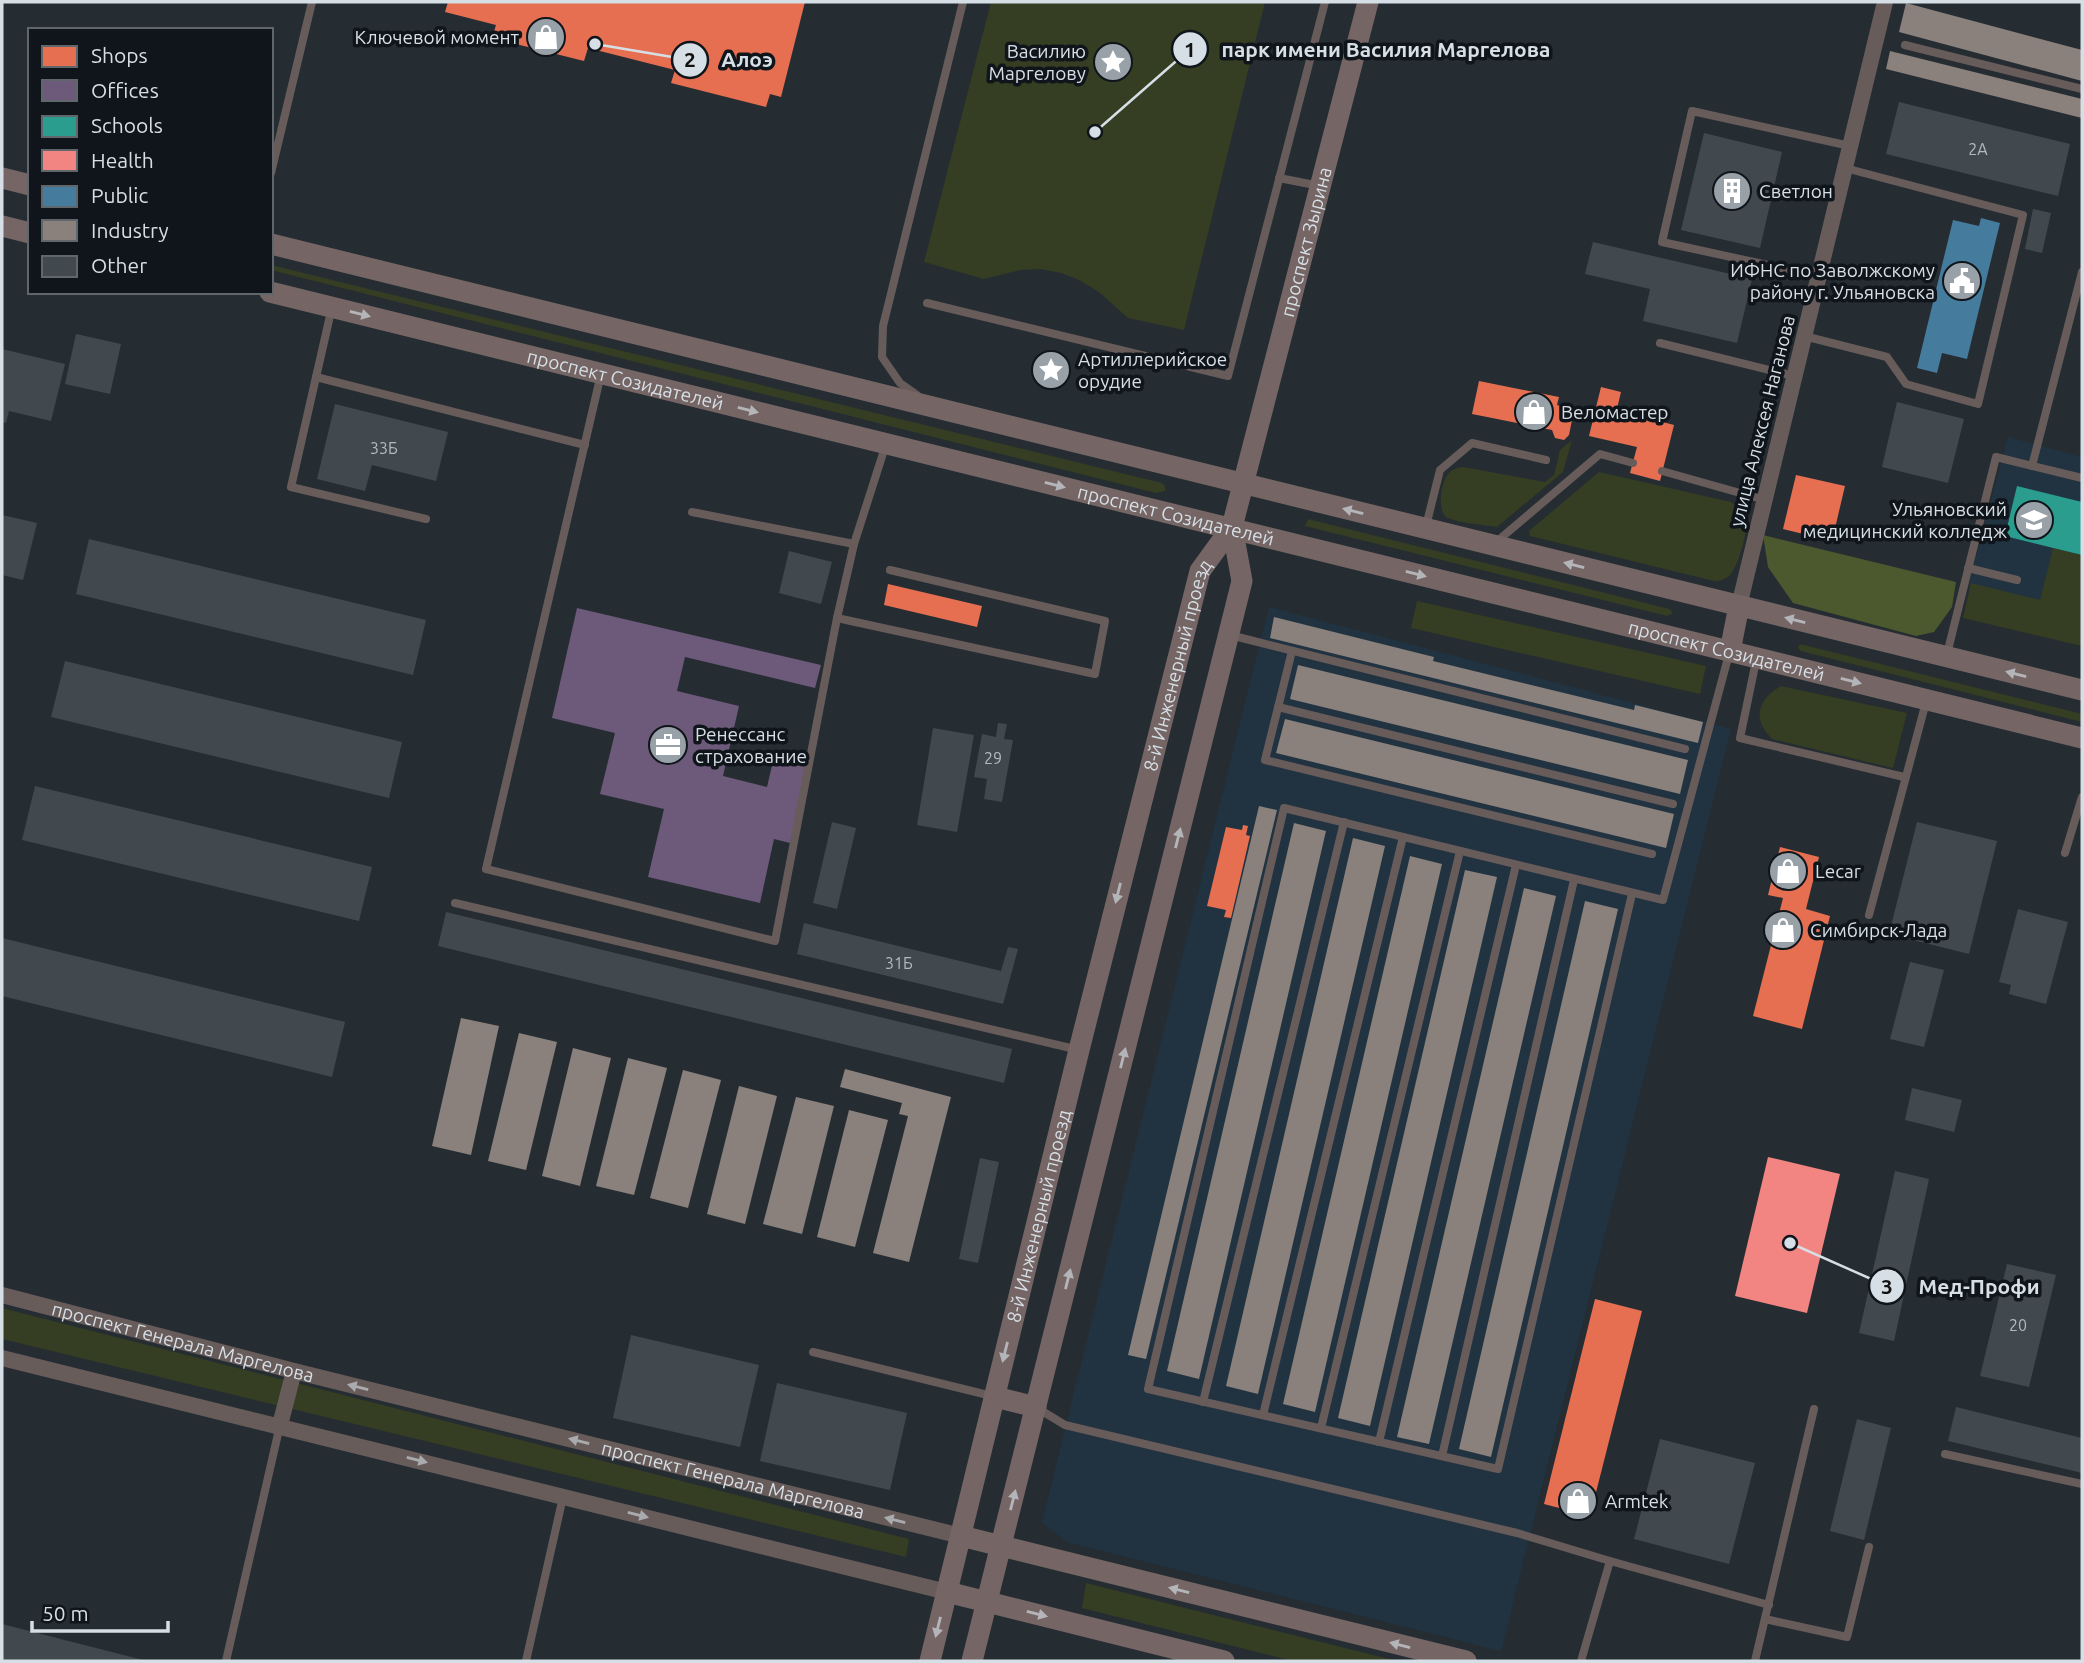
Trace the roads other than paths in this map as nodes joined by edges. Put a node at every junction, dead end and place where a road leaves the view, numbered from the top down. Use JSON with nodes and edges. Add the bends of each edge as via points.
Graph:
{"nodes":[{"id":1,"x":313,"y":2,"type":"edge"},
{"id":2,"x":963,"y":2,"type":"edge"},
{"id":3,"x":1325,"y":2,"type":"edge"},
{"id":4,"x":1368,"y":2,"type":"edge"},
{"id":5,"x":1885,"y":2,"type":"edge"},
{"id":6,"x":1905,"y":45,"type":"dead end"},
{"id":7,"x":2082,"y":89,"type":"edge"},
{"id":8,"x":1850,"y":146,"type":"junction"},
{"id":9,"x":273,"y":165,"type":"edge"},
{"id":10,"x":1845,"y":168,"type":"junction"},
{"id":11,"x":2,"y":178,"type":"edge"},
{"id":12,"x":1279,"y":178,"type":"junction"},
{"id":13,"x":28,"y":184,"type":"edge"},
{"id":14,"x":1320,"y":186,"type":"junction"},
{"id":15,"x":2,"y":226,"type":"edge"},
{"id":16,"x":28,"y":232,"type":"edge"},
{"id":17,"x":273,"y":244,"type":"edge"},
{"id":18,"x":2082,"y":272,"type":"edge"},
{"id":19,"x":1818,"y":276,"type":"junction"},
{"id":20,"x":273,"y":293,"type":"edge"},
{"id":21,"x":927,"y":303,"type":"dead end"},
{"id":22,"x":332,"y":307,"type":"junction"},
{"id":23,"x":1804,"y":337,"type":"junction"},
{"id":24,"x":1660,"y":343,"type":"dead end"},
{"id":25,"x":601,"y":374,"type":"junction"},
{"id":26,"x":1794,"y":376,"type":"junction"},
{"id":27,"x":316,"y":377,"type":"junction"},
{"id":28,"x":937,"y":409,"type":"junction"},
{"id":29,"x":886,"y":444,"type":"junction"},
{"id":30,"x":585,"y":445,"type":"junction"},
{"id":31,"x":1546,"y":460,"type":"dead end"},
{"id":32,"x":1633,"y":463,"type":"dead end"},
{"id":33,"x":2032,"y":466,"type":"junction"},
{"id":34,"x":1662,"y":471,"type":"dead end"},
{"id":35,"x":2082,"y":478,"type":"edge"},
{"id":36,"x":1243,"y":484,"type":"junction"},
{"id":37,"x":1765,"y":500,"type":"junction"},
{"id":38,"x":692,"y":512,"type":"dead end"},
{"id":39,"x":426,"y":519,"type":"dead end"},
{"id":40,"x":1232,"y":527,"type":"junction"},
{"id":41,"x":1425,"y":528,"type":"junction"},
{"id":42,"x":854,"y":544,"type":"junction"},
{"id":43,"x":1492,"y":545,"type":"junction"},
{"id":44,"x":1968,"y":568,"type":"junction"},
{"id":45,"x":890,"y":570,"type":"dead end"},
{"id":46,"x":2017,"y":580,"type":"dead end"},
{"id":47,"x":1739,"y":606,"type":"junction"},
{"id":48,"x":838,"y":618,"type":"junction"},
{"id":49,"x":1228,"y":635,"type":"junction"},
{"id":50,"x":1292,"y":651,"type":"junction"},
{"id":51,"x":1730,"y":651,"type":"junction"},
{"id":52,"x":1946,"y":657,"type":"junction"},
{"id":53,"x":1757,"y":658,"type":"junction"},
{"id":54,"x":2082,"y":690,"type":"edge"},
{"id":55,"x":1927,"y":699,"type":"junction"},
{"id":56,"x":1278,"y":707,"type":"junction"},
{"id":57,"x":2082,"y":738,"type":"edge"},
{"id":58,"x":1685,"y":749,"type":"dead end"},
{"id":59,"x":1904,"y":777,"type":"junction"},
{"id":60,"x":2082,"y":797,"type":"edge"},
{"id":61,"x":1673,"y":804,"type":"dead end"},
{"id":62,"x":1343,"y":822,"type":"junction"},
{"id":63,"x":1403,"y":837,"type":"junction"},
{"id":64,"x":1460,"y":851,"type":"junction"},
{"id":65,"x":2065,"y":853,"type":"dead end"},
{"id":66,"x":1652,"y":854,"type":"dead end"},
{"id":67,"x":1516,"y":865,"type":"junction"},
{"id":68,"x":1574,"y":880,"type":"junction"},
{"id":69,"x":1632,"y":894,"type":"junction"},
{"id":70,"x":455,"y":903,"type":"dead end"},
{"id":71,"x":1869,"y":915,"type":"dead end"},
{"id":72,"x":1079,"y":1051,"type":"junction"},
{"id":73,"x":2,"y":1295,"type":"edge"},
{"id":74,"x":813,"y":1352,"type":"dead end"},
{"id":75,"x":2,"y":1358,"type":"edge"},
{"id":76,"x":287,"y":1369,"type":"junction"},
{"id":77,"x":995,"y":1397,"type":"junction"},
{"id":78,"x":1203,"y":1402,"type":"junction"},
{"id":79,"x":1036,"y":1407,"type":"junction"},
{"id":80,"x":1814,"y":1409,"type":"dead end"},
{"id":81,"x":1263,"y":1415,"type":"junction"},
{"id":82,"x":280,"y":1425,"type":"junction"},
{"id":83,"x":1321,"y":1428,"type":"junction"},
{"id":84,"x":1380,"y":1442,"type":"junction"},
{"id":85,"x":1945,"y":1454,"type":"dead end"},
{"id":86,"x":1442,"y":1456,"type":"junction"},
{"id":87,"x":2082,"y":1484,"type":"edge"},
{"id":88,"x":563,"y":1496,"type":"junction"},
{"id":89,"x":961,"y":1536,"type":"junction"},
{"id":90,"x":1001,"y":1546,"type":"junction"},
{"id":91,"x":1869,"y":1547,"type":"dead end"},
{"id":92,"x":1610,"y":1561,"type":"junction"},
{"id":93,"x":947,"y":1592,"type":"junction"},
{"id":94,"x":987,"y":1602,"type":"junction"},
{"id":95,"x":1769,"y":1605,"type":"junction"},
{"id":96,"x":1765,"y":1619,"type":"junction"},
{"id":97,"x":226,"y":1661,"type":"edge"},
{"id":98,"x":526,"y":1661,"type":"edge"},
{"id":99,"x":930,"y":1661,"type":"edge"},
{"id":100,"x":972,"y":1661,"type":"edge"},
{"id":101,"x":1224,"y":1661,"type":"edge"},
{"id":102,"x":1466,"y":1661,"type":"edge"},
{"id":103,"x":1581,"y":1661,"type":"edge"},
{"id":104,"x":1755,"y":1661,"type":"edge"}],
"edges":[{"from":1,"to":9,"type":"lane"},
{"from":2,"to":28,"type":"lane","via":[[883,326],[882,358],[900,383]]},
{"from":3,"to":12,"type":"lane"},
{"from":4,"to":14,"type":"main road","name":"проспект Зырина"},
{"from":5,"to":8,"type":"street","name":"улица Алексея Наганова"},
{"from":6,"to":7,"type":"lane"},
{"from":8,"to":10,"type":"street","name":"улица Алексея Наганова"},
{"from":8,"to":19,"type":"lane","via":[[1692,111],[1662,242]]},
{"from":10,"to":19,"type":"street","name":"улица Алексея Наганова"},
{"from":10,"to":23,"type":"lane","via":[[2023,215],[1978,404],[1906,384],[1887,357]]},
{"from":11,"to":13,"type":"main road"},
{"from":12,"to":14,"type":"lane"},
{"from":12,"to":21,"type":"lane","via":[[1228,376]]},
{"from":14,"to":36,"type":"main road","name":"проспект Зырина"},
{"from":15,"to":16,"type":"main road"},
{"from":17,"to":28,"type":"main road"},
{"from":18,"to":33,"type":"lane"},
{"from":19,"to":23,"type":"street","name":"улица Алексея Наганова"},
{"from":20,"to":22,"type":"main road","name":"проспект Созидателей"},
{"from":22,"to":25,"type":"main road","name":"проспект Созидателей","one_way":true},
{"from":22,"to":27,"type":"lane"},
{"from":23,"to":26,"type":"street","name":"улица Алексея Наганова"},
{"from":24,"to":26,"type":"lane"},
{"from":25,"to":29,"type":"main road","name":"проспект Созидателей","one_way":true},
{"from":25,"to":30,"type":"lane"},
{"from":26,"to":37,"type":"street","name":"улица Алексея Наганова"},
{"from":27,"to":30,"type":"lane"},
{"from":27,"to":39,"type":"lane","via":[[291,487]]},
{"from":28,"to":36,"type":"main road"},
{"from":29,"to":40,"type":"main road","name":"проспект Созидателей","one_way":true},
{"from":29,"to":42,"type":"lane"},
{"from":30,"to":48,"type":"lane","via":[[486,869],[775,941]]},
{"from":31,"to":41,"type":"lane","via":[[1472,443],[1440,470]]},
{"from":32,"to":43,"type":"lane","via":[[1600,454]]},
{"from":33,"to":35,"type":"lane"},
{"from":33,"to":44,"type":"lane","via":[[1996,457]]},
{"from":34,"to":37,"type":"lane"},
{"from":36,"to":40,"type":"main road","name":"проспект Зырина"},
{"from":41,"to":36,"type":"main road","one_way":true},
{"from":37,"to":47,"type":"street","name":"улица Алексея Наганова"},
{"from":38,"to":42,"type":"lane"},
{"from":40,"to":49,"type":"main road","name":"8-й Инженерный проезд","via":[[1242,581]]},
{"from":40,"to":51,"type":"main road","name":"проспект Созидателей","one_way":true},
{"from":40,"to":72,"type":"main road","name":"8-й Инженерный проезд","one_way":true,"via":[[1200,571]]},
{"from":41,"to":43,"type":"main road"},
{"from":42,"to":48,"type":"lane"},
{"from":47,"to":43,"type":"main road","one_way":true},
{"from":44,"to":46,"type":"lane"},
{"from":44,"to":52,"type":"lane"},
{"from":45,"to":48,"type":"lane","via":[[1105,621],[1095,674]]},
{"from":47,"to":51,"type":"main road"},
{"from":52,"to":47,"type":"main road","one_way":true},
{"from":49,"to":50,"type":"lane"},
{"from":79,"to":49,"type":"main road","name":"8-й Инженерный проезд","one_way":true},
{"from":50,"to":56,"type":"lane"},
{"from":50,"to":58,"type":"lane"},
{"from":51,"to":53,"type":"main road","name":"проспект Созидателей"},
{"from":51,"to":69,"type":"lane","via":[[1663,900]]},
{"from":54,"to":52,"type":"main road","one_way":true},
{"from":53,"to":55,"type":"main road","name":"проспект Созидателей","one_way":true},
{"from":53,"to":59,"type":"lane","via":[[1740,738]]},
{"from":55,"to":57,"type":"main road","name":"проспект Созидателей"},
{"from":55,"to":59,"type":"lane"},
{"from":56,"to":61,"type":"lane"},
{"from":56,"to":66,"type":"lane","via":[[1265,760]]},
{"from":59,"to":71,"type":"lane"},
{"from":60,"to":65,"type":"lane"},
{"from":62,"to":63,"type":"lane"},
{"from":62,"to":78,"type":"lane"},
{"from":62,"to":78,"type":"lane","via":[[1284,808],[1147,1389]]},
{"from":63,"to":64,"type":"lane"},
{"from":63,"to":81,"type":"lane"},
{"from":64,"to":67,"type":"lane"},
{"from":64,"to":83,"type":"lane"},
{"from":67,"to":68,"type":"lane"},
{"from":67,"to":84,"type":"lane"},
{"from":68,"to":69,"type":"lane"},
{"from":68,"to":86,"type":"lane"},
{"from":69,"to":86,"type":"lane","via":[[1498,1469]]},
{"from":70,"to":72,"type":"lane"},
{"from":72,"to":77,"type":"main road","name":"8-й Инженерный проезд","one_way":true},
{"from":73,"to":76,"type":"street","name":"проспект Генерала Маргелова"},
{"from":74,"to":77,"type":"lane"},
{"from":75,"to":82,"type":"street"},
{"from":76,"to":82,"type":"street"},
{"from":89,"to":76,"type":"street","name":"проспект Генерала Маргелова","one_way":true},
{"from":77,"to":79,"type":"main road"},
{"from":77,"to":89,"type":"main road","name":"8-й Инженерный проезд"},
{"from":78,"to":81,"type":"lane"},
{"from":90,"to":79,"type":"main road","name":"8-й Инженерный проезд","one_way":true},
{"from":79,"to":92,"type":"lane","via":[[1065,1425],[1504,1530]]},
{"from":80,"to":95,"type":"lane"},
{"from":81,"to":83,"type":"lane"},
{"from":82,"to":88,"type":"street","one_way":true},
{"from":82,"to":97,"type":"lane"},
{"from":83,"to":84,"type":"lane"},
{"from":84,"to":86,"type":"lane"},
{"from":85,"to":87,"type":"lane"},
{"from":88,"to":93,"type":"street","one_way":true},
{"from":88,"to":98,"type":"lane"},
{"from":89,"to":90,"type":"main road","name":"проспект Генерала Маргелова"},
{"from":89,"to":93,"type":"main road","name":"8-й Инженерный проезд"},
{"from":90,"to":94,"type":"main road","name":"8-й Инженерный проезд"},
{"from":102,"to":90,"type":"main road","name":"проспект Генерала Маргелова","one_way":true},
{"from":91,"to":96,"type":"lane","via":[[1847,1637]]},
{"from":92,"to":95,"type":"lane"},
{"from":92,"to":103,"type":"lane"},
{"from":93,"to":94,"type":"main road"},
{"from":93,"to":99,"type":"main road","name":"8-й Инженерный проезд","one_way":true},
{"from":94,"to":100,"type":"main road","name":"8-й Инженерный проезд"},
{"from":94,"to":101,"type":"main road","one_way":true},
{"from":95,"to":96,"type":"lane"},
{"from":96,"to":104,"type":"lane"}]}
